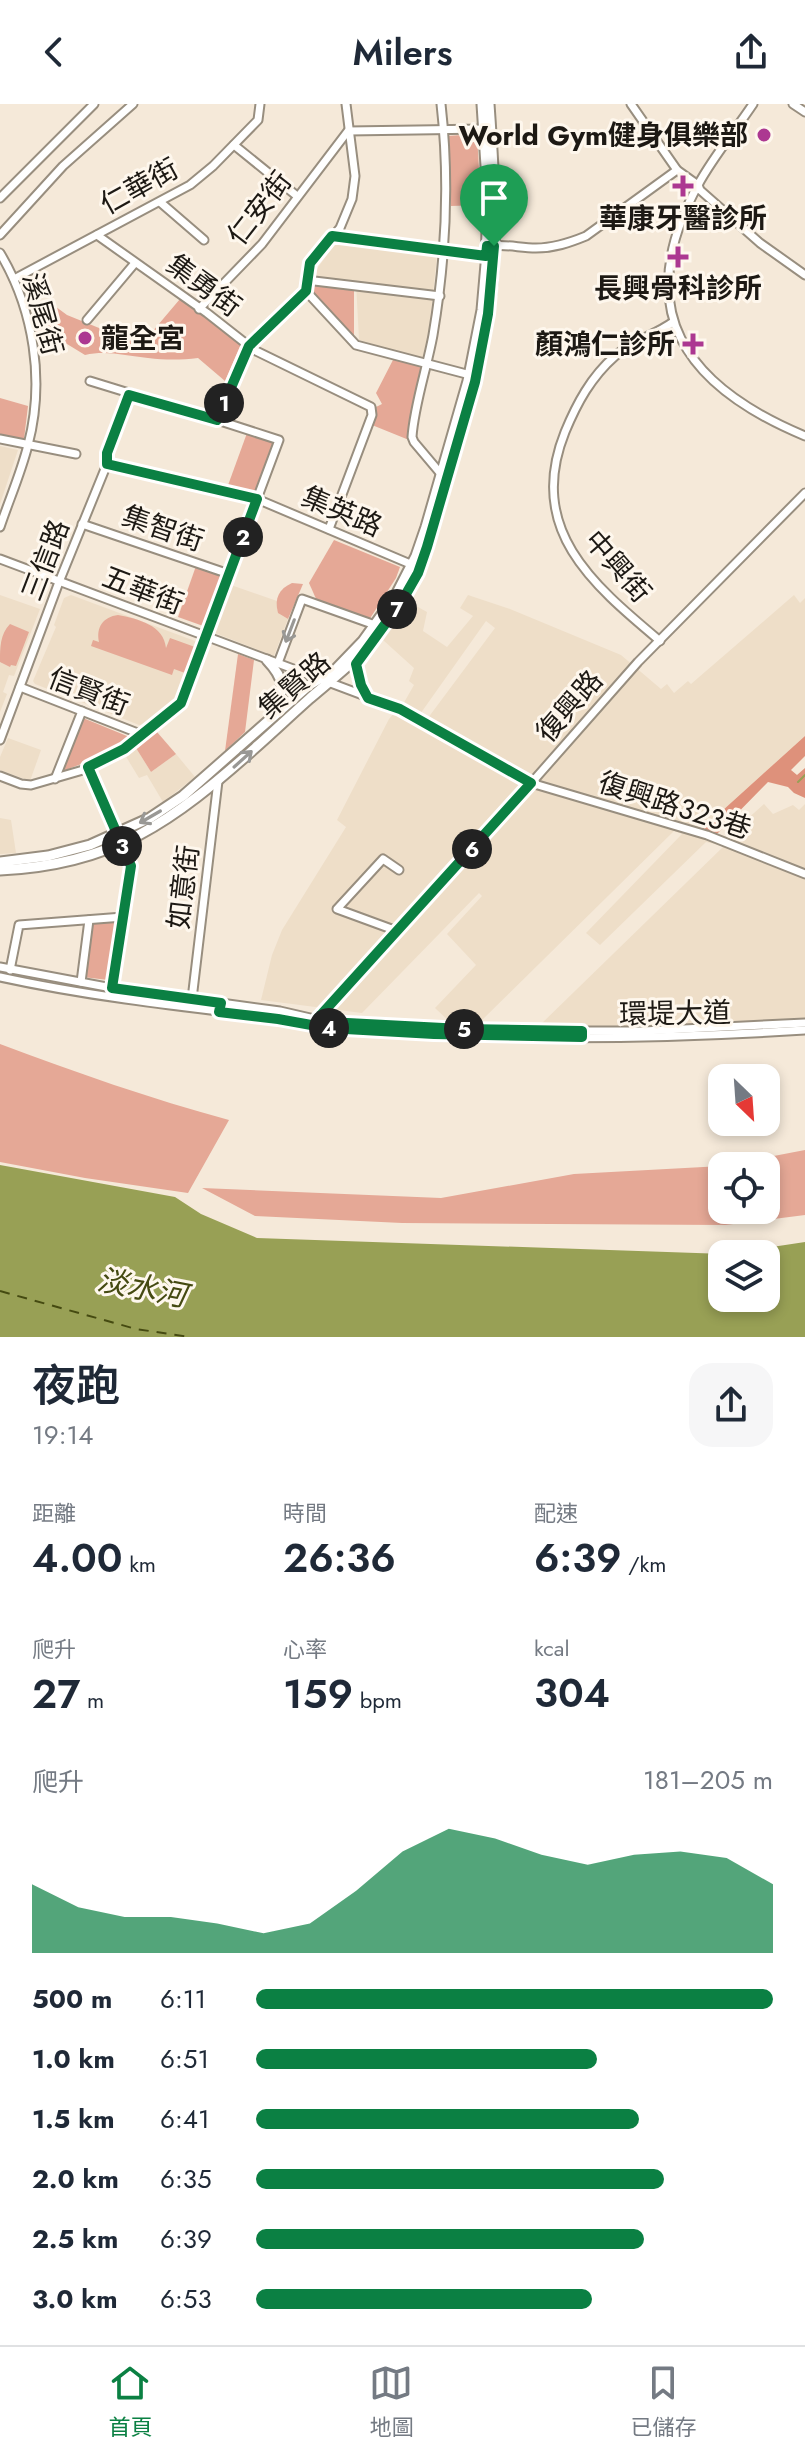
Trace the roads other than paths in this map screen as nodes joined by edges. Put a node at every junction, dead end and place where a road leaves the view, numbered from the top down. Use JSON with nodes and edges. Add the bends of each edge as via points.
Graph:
{"nodes":[{"id":1,"x":94,"y":104,"type":"edge"},
{"id":2,"x":133,"y":104,"type":"edge"},
{"id":3,"x":260,"y":104,"type":"edge"},
{"id":4,"x":346,"y":104,"type":"edge"},
{"id":5,"x":441,"y":104,"type":"edge"},
{"id":6,"x":482,"y":104,"type":"edge"},
{"id":7,"x":489,"y":104,"type":"edge"},
{"id":8,"x":631,"y":104,"type":"edge"},
{"id":9,"x":753,"y":104,"type":"edge"},
{"id":10,"x":793,"y":104,"type":"edge"},
{"id":11,"x":805,"y":112,"type":"edge"},
{"id":12,"x":444,"y":128,"type":"junction"},
{"id":13,"x":487,"y":129,"type":"junction"},
{"id":14,"x":348,"y":131,"type":"junction"},
{"id":15,"x":234,"y":145,"type":"junction"},
{"id":16,"x":677,"y":170,"type":"junction"},
{"id":17,"x":698,"y":185,"type":"junction"},
{"id":18,"x":297,"y":196,"type":"junction"},
{"id":19,"x":0,"y":198,"type":"edge"},
{"id":20,"x":160,"y":202,"type":"junction"},
{"id":21,"x":0,"y":235,"type":"edge"},
{"id":22,"x":97,"y":235,"type":"junction"},
{"id":23,"x":332,"y":236,"type":"junction"},
{"id":24,"x":204,"y":240,"type":"dead end"},
{"id":25,"x":444,"y":250,"type":"junction"},
{"id":26,"x":490,"y":251,"type":"junction"},
{"id":27,"x":1,"y":256,"type":"edge"},
{"id":28,"x":135,"y":263,"type":"junction"},
{"id":29,"x":805,"y":275,"type":"edge"},
{"id":30,"x":14,"y":279,"type":"junction"},
{"id":31,"x":306,"y":280,"type":"junction"},
{"id":32,"x":306,"y":291,"type":"junction"},
{"id":33,"x":440,"y":296,"type":"junction"},
{"id":34,"x":199,"y":309,"type":"junction"},
{"id":35,"x":87,"y":320,"type":"dead end"},
{"id":36,"x":673,"y":322,"type":"junction"},
{"id":37,"x":249,"y":346,"type":"junction"},
{"id":38,"x":428,"y":365,"type":"junction"},
{"id":39,"x":472,"y":376,"type":"junction"},
{"id":40,"x":90,"y":381,"type":"dead end"},
{"id":41,"x":129,"y":395,"type":"junction"},
{"id":42,"x":217,"y":420,"type":"junction"},
{"id":43,"x":805,"y":436,"type":"edge"},
{"id":44,"x":0,"y":439,"type":"edge"},
{"id":45,"x":28,"y":444,"type":"junction"},
{"id":46,"x":76,"y":454,"type":"dead end"},
{"id":47,"x":107,"y":464,"type":"junction"},
{"id":48,"x":441,"y":474,"type":"junction"},
{"id":49,"x":805,"y":493,"type":"edge"},
{"id":50,"x":257,"y":499,"type":"junction"},
{"id":51,"x":82,"y":524,"type":"junction"},
{"id":52,"x":0,"y":527,"type":"edge"},
{"id":53,"x":329,"y":529,"type":"junction"},
{"id":54,"x":0,"y":559,"type":"edge"},
{"id":55,"x":416,"y":566,"type":"junction"},
{"id":56,"x":229,"y":574,"type":"junction"},
{"id":57,"x":59,"y":582,"type":"junction"},
{"id":58,"x":375,"y":625,"type":"junction"},
{"id":59,"x":205,"y":637,"type":"junction"},
{"id":60,"x":660,"y":641,"type":"junction"},
{"id":61,"x":361,"y":655,"type":"junction"},
{"id":62,"x":267,"y":660,"type":"junction"},
{"id":63,"x":278,"y":663,"type":"junction"},
{"id":64,"x":318,"y":679,"type":"junction"},
{"id":65,"x":331,"y":683,"type":"junction"},
{"id":66,"x":20,"y":687,"type":"junction"},
{"id":67,"x":368,"y":698,"type":"junction"},
{"id":68,"x":82,"y":711,"type":"junction"},
{"id":69,"x":268,"y":721,"type":"junction"},
{"id":70,"x":143,"y":735,"type":"junction"},
{"id":71,"x":0,"y":740,"type":"edge"},
{"id":72,"x":88,"y":767,"type":"junction"},
{"id":73,"x":0,"y":776,"type":"edge"},
{"id":74,"x":55,"y":779,"type":"junction"},
{"id":75,"x":218,"y":781,"type":"junction"},
{"id":76,"x":531,"y":783,"type":"junction"},
{"id":77,"x":119,"y":839,"type":"junction"},
{"id":78,"x":1,"y":864,"type":"edge"},
{"id":79,"x":399,"y":870,"type":"dead end"},
{"id":80,"x":805,"y":874,"type":"edge"},
{"id":81,"x":123,"y":917,"type":"junction"},
{"id":82,"x":89,"y":920,"type":"junction"},
{"id":83,"x":397,"y":931,"type":"junction"},
{"id":84,"x":0,"y":967,"type":"edge"},
{"id":85,"x":10,"y":970,"type":"junction"},
{"id":86,"x":0,"y":977,"type":"edge"},
{"id":87,"x":81,"y":982,"type":"junction"},
{"id":88,"x":112,"y":988,"type":"junction"},
{"id":89,"x":192,"y":999,"type":"junction"},
{"id":90,"x":221,"y":1003,"type":"junction"},
{"id":91,"x":219,"y":1012,"type":"junction"},
{"id":92,"x":318,"y":1018,"type":"junction"},
{"id":93,"x":805,"y":1023,"type":"edge"},
{"id":94,"x":307,"y":1025,"type":"junction"},
{"id":95,"x":805,"y":1030,"type":"edge"},
{"id":96,"x":582,"y":1034,"type":"junction"},
{"id":97,"x":643,"y":1034,"type":"junction"}],
"edges":[{"from":1,"to":19,"type":"street"},
{"from":2,"to":21,"type":"street","via":[[63,166]]},
{"from":3,"to":15,"type":"street","name":"仁華街","via":[[258,120]]},
{"from":4,"to":14,"type":"street"},
{"from":5,"to":12,"type":"street"},
{"from":6,"to":13,"type":"main road","name":"集賢路"},
{"from":7,"to":13,"type":"main road","name":"集賢路"},
{"from":8,"to":16,"type":"street"},
{"from":9,"to":17,"type":"street"},
{"from":10,"to":11,"type":"street"},
{"from":12,"to":13,"type":"street"},
{"from":12,"to":14,"type":"street"},
{"from":12,"to":25,"type":"street"},
{"from":13,"to":26,"type":"main road","name":"集賢路"},
{"from":14,"to":18,"type":"street","name":"仁安街"},
{"from":14,"to":23,"type":"street","via":[[355,176],[352,199]]},
{"from":15,"to":18,"type":"street"},
{"from":15,"to":20,"type":"street","name":"仁華街","via":[[190,185]]},
{"from":16,"to":17,"type":"street"},
{"from":16,"to":26,"type":"street","via":[[575,241],[535,248],[503,244]]},
{"from":17,"to":29,"type":"street","via":[[760,243]]},
{"from":17,"to":36,"type":"street","via":[[670,256],[667,281]]},
{"from":18,"to":34,"type":"street","name":"仁安街","via":[[262,244]]},
{"from":20,"to":22,"type":"street","name":"仁華街"},
{"from":20,"to":24,"type":"street"},
{"from":22,"to":28,"type":"street","name":"集勇街"},
{"from":22,"to":30,"type":"street","name":"仁華街"},
{"from":23,"to":25,"type":"street"},
{"from":23,"to":31,"type":"street","via":[[310,263]]},
{"from":25,"to":26,"type":"street"},
{"from":25,"to":33,"type":"street"},
{"from":26,"to":39,"type":"main road","name":"集賢路"},
{"from":27,"to":30,"type":"street","name":"溪尾街"},
{"from":28,"to":34,"type":"street","name":"集勇街"},
{"from":28,"to":35,"type":"street"},
{"from":30,"to":45,"type":"street","name":"溪尾街","via":[[37,378]]},
{"from":31,"to":32,"type":"street"},
{"from":31,"to":33,"type":"street"},
{"from":32,"to":37,"type":"street"},
{"from":32,"to":38,"type":"street","via":[[356,345]]},
{"from":33,"to":38,"type":"street"},
{"from":34,"to":37,"type":"street","name":"集勇街"},
{"from":36,"to":43,"type":"street","via":[[695,362],[725,392]]},
{"from":36,"to":60,"type":"street","name":"中興街","via":[[621,351],[598,373],[569,422],[553,474],[557,520],[572,551],[621,608]]},
{"from":37,"to":42,"type":"street"},
{"from":37,"to":53,"type":"street","name":"集勇街","via":[[372,409]]},
{"from":38,"to":39,"type":"street"},
{"from":38,"to":48,"type":"street","via":[[412,437]]},
{"from":39,"to":48,"type":"main road","name":"集賢路"},
{"from":39,"to":55,"type":"main road","name":"集賢路","via":[[434,525]]},
{"from":40,"to":41,"type":"street"},
{"from":41,"to":42,"type":"street"},
{"from":41,"to":47,"type":"street","name":"三信路"},
{"from":42,"to":50,"type":"street","via":[[279,440]]},
{"from":44,"to":45,"type":"street"},
{"from":45,"to":46,"type":"street"},
{"from":45,"to":52,"type":"street","name":"溪尾街"},
{"from":47,"to":50,"type":"street","name":"集英路"},
{"from":47,"to":51,"type":"street","name":"三信路"},
{"from":48,"to":55,"type":"main road","name":"集賢路"},
{"from":49,"to":60,"type":"street","name":"復興路"},
{"from":50,"to":53,"type":"street","name":"集英路"},
{"from":50,"to":56,"type":"street"},
{"from":51,"to":56,"type":"street","name":"集智街"},
{"from":51,"to":57,"type":"street","name":"三信路"},
{"from":53,"to":55,"type":"street","name":"集英路"},
{"from":54,"to":57,"type":"street","name":"五華街"},
{"from":55,"to":58,"type":"main road","name":"集賢路"},
{"from":55,"to":61,"type":"main road","name":"集賢路","via":[[402,601]]},
{"from":56,"to":59,"type":"street"},
{"from":57,"to":59,"type":"street","name":"五華街"},
{"from":57,"to":66,"type":"street","name":"三信路"},
{"from":58,"to":63,"type":"street","one_way":true,"via":[[302,599]]},
{"from":58,"to":64,"type":"main road","name":"集賢路","via":[[336,669]]},
{"from":59,"to":62,"type":"street","name":"五華街"},
{"from":59,"to":70,"type":"street","via":[[181,703]]},
{"from":60,"to":76,"type":"street","name":"復興路"},
{"from":61,"to":65,"type":"main road","name":"集賢路"},
{"from":61,"to":67,"type":"main road","via":[[356,664]]},
{"from":62,"to":63,"type":"street","name":"五華街"},
{"from":62,"to":69,"type":"main road","via":[[283,689]]},
{"from":63,"to":64,"type":"street","name":"五華街"},
{"from":64,"to":65,"type":"street","name":"五華街"},
{"from":64,"to":69,"type":"main road","name":"集賢路"},
{"from":65,"to":67,"type":"street","name":"五華街"},
{"from":75,"to":65,"type":"main road","name":"集賢路","one_way":true},
{"from":66,"to":68,"type":"street","name":"信賢街"},
{"from":66,"to":71,"type":"street","name":"三信路"},
{"from":67,"to":76,"type":"street","name":"五華街","via":[[400,709]]},
{"from":68,"to":70,"type":"street","name":"信賢街"},
{"from":68,"to":74,"type":"street"},
{"from":69,"to":77,"type":"main road","name":"集賢路","one_way":true,"via":[[183,796]]},
{"from":70,"to":72,"type":"street"},
{"from":72,"to":74,"type":"street"},
{"from":72,"to":77,"type":"street"},
{"from":73,"to":74,"type":"street","via":[[31,785]]},
{"from":75,"to":77,"type":"main road","name":"集賢路","via":[[175,814]]},
{"from":75,"to":89,"type":"street","name":"如意街"},
{"from":76,"to":80,"type":"street","name":"復興路323巷","via":[[707,835]]},
{"from":76,"to":83,"type":"street","name":"復興路"},
{"from":77,"to":78,"type":"main road","name":"集賢路","via":[[86,857],[50,865]]},
{"from":77,"to":81,"type":"street","via":[[131,866]]},
{"from":79,"to":83,"type":"street","via":[[383,859],[337,909]]},
{"from":81,"to":82,"type":"street"},
{"from":81,"to":88,"type":"street"},
{"from":82,"to":85,"type":"street","via":[[19,925]]},
{"from":82,"to":87,"type":"street"},
{"from":83,"to":92,"type":"street","name":"復興路"},
{"from":84,"to":85,"type":"street","name":"環堤大道"},
{"from":85,"to":87,"type":"street","name":"環堤大道"},
{"from":86,"to":91,"type":"street","name":"環堤大道"},
{"from":87,"to":88,"type":"street","name":"環堤大道"},
{"from":88,"to":89,"type":"street","name":"環堤大道"},
{"from":89,"to":90,"type":"street","name":"環堤大道"},
{"from":90,"to":91,"type":"street"},
{"from":90,"to":92,"type":"street","name":"環堤大道"},
{"from":91,"to":94,"type":"street","name":"環堤大道"},
{"from":92,"to":94,"type":"street","name":"復興路"},
{"from":92,"to":96,"type":"street","name":"環堤大道"},
{"from":93,"to":97,"type":"street","name":"環堤大道"},
{"from":94,"to":96,"type":"street","name":"環堤大道","via":[[434,1034]]},
{"from":95,"to":97,"type":"street","name":"環堤大道"},
{"from":96,"to":97,"type":"street","name":"環堤大道"}]}
